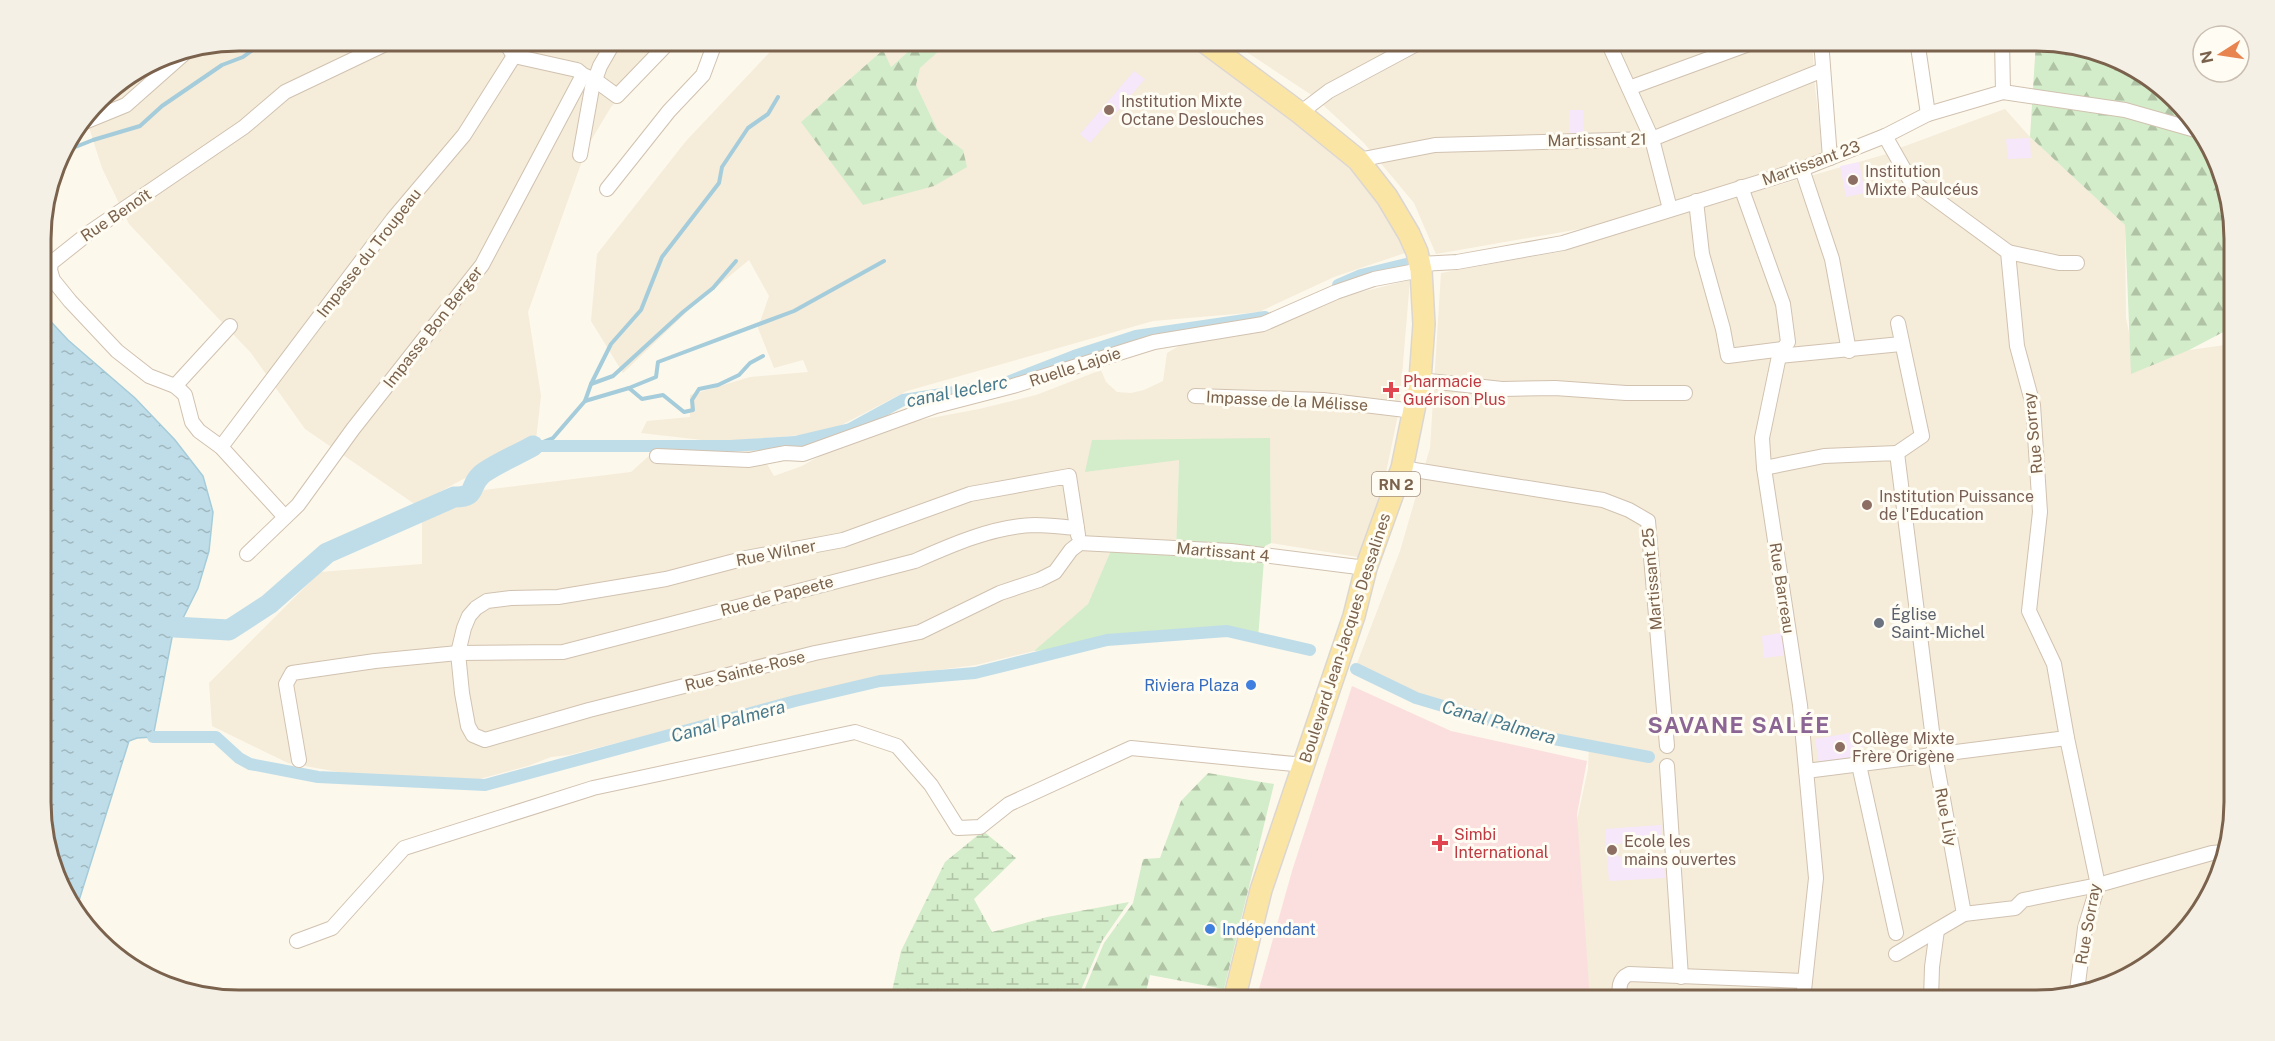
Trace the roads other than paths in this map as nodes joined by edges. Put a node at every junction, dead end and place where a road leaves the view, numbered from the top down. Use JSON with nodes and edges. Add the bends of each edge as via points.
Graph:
{"nodes":[{"id":1,"x":371,"y":51,"type":"edge"},
{"id":2,"x":511,"y":51,"type":"edge"},
{"id":3,"x":609,"y":51,"type":"edge"},
{"id":4,"x":660,"y":51,"type":"edge"},
{"id":5,"x":712,"y":51,"type":"edge"},
{"id":6,"x":1217,"y":51,"type":"edge"},
{"id":7,"x":1404,"y":51,"type":"edge"},
{"id":8,"x":1612,"y":51,"type":"edge"},
{"id":9,"x":1730,"y":51,"type":"edge"},
{"id":10,"x":1822,"y":51,"type":"edge"},
{"id":11,"x":1919,"y":51,"type":"edge"},
{"id":12,"x":2002,"y":51,"type":"edge"},
{"id":13,"x":514,"y":56,"type":"junction"},
{"id":14,"x":174,"y":62,"type":"edge"},
{"id":15,"x":1823,"y":69,"type":"junction"},
{"id":16,"x":589,"y":78,"type":"junction"},
{"id":17,"x":1629,"y":88,"type":"junction"},
{"id":18,"x":2003,"y":92,"type":"junction"},
{"id":19,"x":1300,"y":113,"type":"junction"},
{"id":20,"x":1928,"y":114,"type":"junction"},
{"id":21,"x":96,"y":117,"type":"edge"},
{"id":22,"x":2187,"y":127,"type":"edge"},
{"id":23,"x":1885,"y":136,"type":"junction"},
{"id":24,"x":1652,"y":139,"type":"junction"},
{"id":25,"x":580,"y":155,"type":"dead end"},
{"id":26,"x":1830,"y":158,"type":"junction"},
{"id":27,"x":1358,"y":160,"type":"junction"},
{"id":28,"x":1802,"y":168,"type":"junction"},
{"id":29,"x":1741,"y":187,"type":"junction"},
{"id":30,"x":607,"y":189,"type":"dead end"},
{"id":31,"x":1696,"y":201,"type":"junction"},
{"id":32,"x":1670,"y":209,"type":"junction"},
{"id":33,"x":2008,"y":252,"type":"junction"},
{"id":34,"x":2077,"y":262,"type":"dead end"},
{"id":35,"x":51,"y":263,"type":"edge"},
{"id":36,"x":1420,"y":267,"type":"junction"},
{"id":37,"x":51,"y":273,"type":"edge"},
{"id":38,"x":1898,"y":323,"type":"dead end"},
{"id":39,"x":231,"y":326,"type":"dead end"},
{"id":40,"x":1901,"y":344,"type":"junction"},
{"id":41,"x":1849,"y":351,"type":"junction"},
{"id":42,"x":1781,"y":352,"type":"junction"},
{"id":43,"x":1420,"y":380,"type":"junction"},
{"id":44,"x":175,"y":386,"type":"junction"},
{"id":45,"x":1685,"y":393,"type":"dead end"},
{"id":46,"x":1195,"y":396,"type":"dead end"},
{"id":47,"x":1414,"y":411,"type":"junction"},
{"id":48,"x":221,"y":447,"type":"junction"},
{"id":49,"x":1897,"y":453,"type":"junction"},
{"id":50,"x":657,"y":456,"type":"dead end"},
{"id":51,"x":1402,"y":468,"type":"junction"},
{"id":52,"x":1764,"y":468,"type":"junction"},
{"id":53,"x":285,"y":517,"type":"junction"},
{"id":54,"x":1077,"y":528,"type":"junction"},
{"id":55,"x":1080,"y":543,"type":"junction"},
{"id":56,"x":247,"y":554,"type":"dead end"},
{"id":57,"x":1366,"y":567,"type":"junction"},
{"id":58,"x":458,"y":653,"type":"junction"},
{"id":59,"x":2067,"y":738,"type":"junction"},
{"id":60,"x":1667,"y":746,"type":"dead end"},
{"id":61,"x":1935,"y":755,"type":"junction"},
{"id":62,"x":299,"y":760,"type":"dead end"},
{"id":63,"x":1304,"y":765,"type":"junction"},
{"id":64,"x":1859,"y":765,"type":"junction"},
{"id":65,"x":1667,"y":766,"type":"dead end"},
{"id":66,"x":1806,"y":771,"type":"junction"},
{"id":67,"x":2217,"y":853,"type":"edge"},
{"id":68,"x":2098,"y":885,"type":"junction"},
{"id":69,"x":1964,"y":914,"type":"junction"},
{"id":70,"x":1937,"y":930,"type":"junction"},
{"id":71,"x":1896,"y":933,"type":"dead end"},
{"id":72,"x":297,"y":941,"type":"dead end"},
{"id":73,"x":1896,"y":954,"type":"dead end"},
{"id":74,"x":1681,"y":977,"type":"junction"},
{"id":75,"x":1804,"y":981,"type":"junction"},
{"id":76,"x":2078,"y":985,"type":"edge"},
{"id":77,"x":1236,"y":990,"type":"edge"},
{"id":78,"x":1619,"y":990,"type":"edge"},
{"id":79,"x":1804,"y":990,"type":"edge"},
{"id":80,"x":1931,"y":990,"type":"edge"}],
"edges":[{"from":1,"to":35,"type":"street","name":"Rue Benoît","via":[[285,92],[243,127]]},
{"from":2,"to":13,"type":"street"},
{"from":3,"to":16,"type":"street"},
{"from":4,"to":16,"type":"street","via":[[617,96]]},
{"from":5,"to":30,"type":"street","via":[[703,75]]},
{"from":6,"to":19,"type":"main road","name":"Boulevard Jean-Jacques Dessalines","number":"RN 2"},
{"from":7,"to":19,"type":"street","via":[[1329,91]]},
{"from":8,"to":17,"type":"street"},
{"from":9,"to":17,"type":"street"},
{"from":10,"to":15,"type":"street"},
{"from":11,"to":20,"type":"street"},
{"from":12,"to":18,"type":"street"},
{"from":13,"to":16,"type":"street","via":[[577,70]]},
{"from":13,"to":48,"type":"street","name":"Impasse du Troupeau","via":[[464,135],[393,219]]},
{"from":14,"to":21,"type":"street","via":[[126,105]]},
{"from":15,"to":24,"type":"street","name":"Martissant 21"},
{"from":15,"to":26,"type":"street"},
{"from":16,"to":25,"type":"street"},
{"from":16,"to":53,"type":"street","name":"Impasse Bon Berger","via":[[482,265]]},
{"from":17,"to":24,"type":"street"},
{"from":18,"to":20,"type":"street","name":"Martissant 23"},
{"from":18,"to":22,"type":"street","name":"Martissant 23","via":[[2125,110]]},
{"from":19,"to":27,"type":"main road","name":"Boulevard Jean-Jacques Dessalines","number":"RN 2"},
{"from":20,"to":23,"type":"street","name":"Martissant 23"},
{"from":23,"to":26,"type":"street","name":"Martissant 23"},
{"from":23,"to":33,"type":"street","via":[[1910,180]]},
{"from":24,"to":27,"type":"street","name":"Martissant 21","via":[[1435,145]]},
{"from":24,"to":32,"type":"street"},
{"from":26,"to":28,"type":"street","name":"Martissant 23"},
{"from":27,"to":36,"type":"main road","name":"Boulevard Jean-Jacques Dessalines","number":"RN 2","via":[[1409,234]]},
{"from":28,"to":29,"type":"street","name":"Martissant 23"},
{"from":28,"to":41,"type":"street","via":[[1832,259]]},
{"from":29,"to":31,"type":"street","name":"Martissant 23"},
{"from":29,"to":42,"type":"street","name":"Rue Barreau","via":[[1783,304],[1788,342]]},
{"from":31,"to":32,"type":"street","name":"Martissant 23"},
{"from":31,"to":42,"type":"street","via":[[1702,254],[1728,356]]},
{"from":32,"to":36,"type":"street","name":"Martissant 23","via":[[1563,243]]},
{"from":33,"to":34,"type":"street","via":[[2059,263]]},
{"from":33,"to":59,"type":"street","name":"Rue Sorray","via":[[2017,346],[2033,405],[2040,501],[2029,611],[2054,664]]},
{"from":36,"to":43,"type":"main road","name":"Boulevard Jean-Jacques Dessalines","number":"RN 2","via":[[1424,324]]},
{"from":36,"to":50,"type":"street","name":"Ruelle Lajoie","via":[[1336,292],[1263,324],[1154,342],[936,406],[803,454],[784,453],[749,460]]},
{"from":37,"to":44,"type":"street","name":"Rue Benoît","via":[[117,351],[149,376]]},
{"from":38,"to":40,"type":"street"},
{"from":39,"to":44,"type":"street"},
{"from":40,"to":41,"type":"street"},
{"from":40,"to":49,"type":"street","via":[[1922,436]]},
{"from":41,"to":42,"type":"street"},
{"from":42,"to":52,"type":"street","name":"Rue Barreau","via":[[1762,438]]},
{"from":43,"to":45,"type":"street","via":[[1502,389]]},
{"from":43,"to":47,"type":"main road","name":"Boulevard Jean-Jacques Dessalines","number":"RN 2"},
{"from":44,"to":48,"type":"street","via":[[185,395],[192,422]]},
{"from":46,"to":47,"type":"street","name":"Impasse de la Mélisse","via":[[1323,400]]},
{"from":47,"to":51,"type":"main road","name":"Boulevard Jean-Jacques Dessalines","number":"RN 2"},
{"from":48,"to":53,"type":"street"},
{"from":49,"to":52,"type":"street","via":[[1824,456]]},
{"from":49,"to":61,"type":"street","name":"Rue Lily"},
{"from":51,"to":57,"type":"main road","name":"Boulevard Jean-Jacques Dessalines","number":"RN 2"},
{"from":51,"to":60,"type":"street","name":"Martissant 25","via":[[1603,500],[1648,521]]},
{"from":52,"to":66,"type":"street","name":"Rue Barreau","via":[[1800,705]]},
{"from":53,"to":56,"type":"street","name":"Impasse Bon Berger"},
{"from":54,"to":55,"type":"street"},
{"from":54,"to":58,"type":"street","name":"Rue de Papeete","via":[[1033,525],[1003,529],[915,561],[563,652]]},
{"from":54,"to":58,"type":"street","name":"Rue Wilner","via":[[1070,476],[970,494],[843,540],[746,558],[666,579],[558,597],[487,601],[470,616]]},
{"from":55,"to":57,"type":"street","name":"Martissant 4","via":[[1231,551]]},
{"from":55,"to":58,"type":"street","name":"Rue Sainte-Rose","via":[[1055,572],[1000,593],[920,632],[815,653],[485,740],[472,735],[468,726]]},
{"from":57,"to":63,"type":"main road","name":"Boulevard Jean-Jacques Dessalines","number":"RN 2","via":[[1354,616]]},
{"from":58,"to":62,"type":"street","name":"Rue de Papeete","via":[[292,673],[286,684]]},
{"from":59,"to":61,"type":"street"},
{"from":59,"to":68,"type":"street","name":"Rue Sorray"},
{"from":61,"to":64,"type":"street"},
{"from":61,"to":69,"type":"street","name":"Rue Lily"},
{"from":63,"to":72,"type":"street","via":[[1131,748],[1009,804],[980,827],[958,828],[931,785],[897,746],[855,732],[592,788],[404,848],[332,928]]},
{"from":63,"to":77,"type":"main road","name":"Boulevard Jean-Jacques Dessalines","number":"RN 2","via":[[1261,890]]},
{"from":64,"to":66,"type":"street"},
{"from":64,"to":71,"type":"street"},
{"from":65,"to":74,"type":"street"},
{"from":66,"to":75,"type":"street","name":"Rue Barreau","via":[[1816,878]]},
{"from":67,"to":68,"type":"street"},
{"from":68,"to":69,"type":"street","via":[[2023,900],[2015,908]]},
{"from":68,"to":76,"type":"street","name":"Rue Sorray","via":[[2085,928]]},
{"from":69,"to":70,"type":"street"},
{"from":70,"to":73,"type":"street"},
{"from":70,"to":80,"type":"street"},
{"from":74,"to":75,"type":"street"},
{"from":74,"to":78,"type":"street","via":[[1629,974],[1621,980]]},
{"from":75,"to":79,"type":"street","name":"Rue Barreau"}]}
